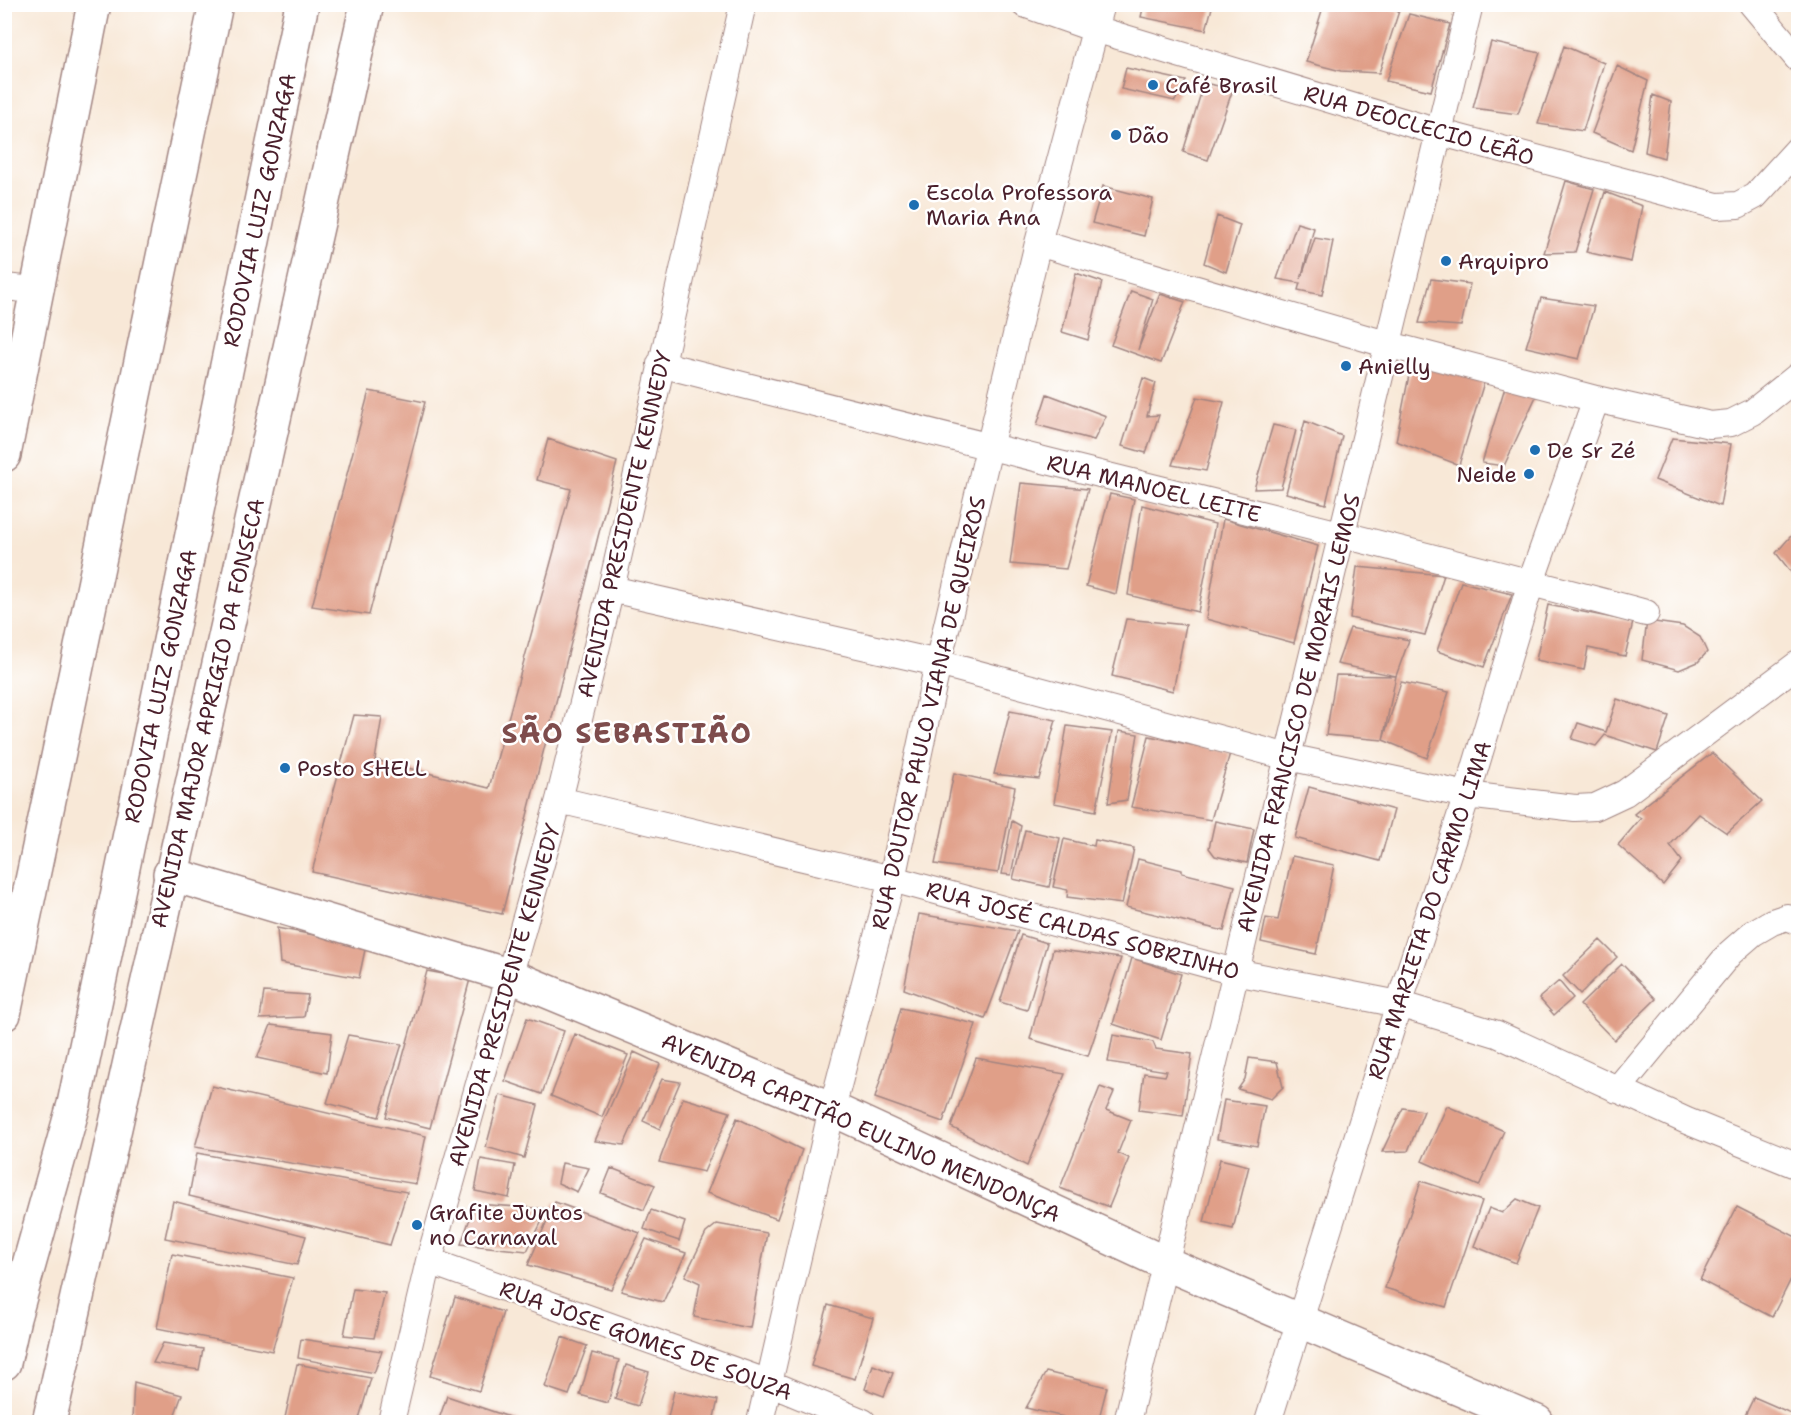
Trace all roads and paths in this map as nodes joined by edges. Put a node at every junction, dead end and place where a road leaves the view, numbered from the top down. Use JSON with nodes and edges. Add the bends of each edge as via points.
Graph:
{"nodes":[{"id":1,"x":94,"y":4,"type":"edge"},
{"id":2,"x":216,"y":4,"type":"edge"},
{"id":3,"x":302,"y":4,"type":"edge"},
{"id":4,"x":367,"y":4,"type":"edge"},
{"id":5,"x":743,"y":4,"type":"edge"},
{"id":6,"x":1024,"y":4,"type":"edge"},
{"id":7,"x":1102,"y":4,"type":"edge"},
{"id":8,"x":1470,"y":4,"type":"edge"},
{"id":9,"x":1752,"y":4,"type":"edge"},
{"id":10,"x":1095,"y":29,"type":"junction"},
{"id":11,"x":1798,"y":59,"type":"edge"},
{"id":12,"x":1438,"y":132,"type":"junction"},
{"id":13,"x":1798,"y":149,"type":"edge"},
{"id":14,"x":1038,"y":243,"type":"junction"},
{"id":15,"x":20,"y":289,"type":"edge"},
{"id":16,"x":1386,"y":344,"type":"junction"},
{"id":17,"x":660,"y":364,"type":"junction"},
{"id":18,"x":1798,"y":376,"type":"edge"},
{"id":19,"x":1596,"y":399,"type":"junction"},
{"id":20,"x":988,"y":448,"type":"junction"},
{"id":21,"x":4,"y":455,"type":"edge"},
{"id":22,"x":1342,"y":534,"type":"junction"},
{"id":23,"x":1530,"y":582,"type":"junction"},
{"id":24,"x":611,"y":589,"type":"junction"},
{"id":25,"x":1646,"y":613,"type":"dead end"},
{"id":26,"x":938,"y":663,"type":"junction"},
{"id":27,"x":1798,"y":664,"type":"edge"},
{"id":28,"x":1288,"y":757,"type":"junction"},
{"id":29,"x":1467,"y":795,"type":"junction"},
{"id":30,"x":559,"y":800,"type":"junction"},
{"id":31,"x":170,"y":874,"type":"junction"},
{"id":32,"x":892,"y":879,"type":"junction"},
{"id":33,"x":1798,"y":921,"type":"edge"},
{"id":34,"x":1235,"y":972,"type":"junction"},
{"id":35,"x":508,"y":975,"type":"junction"},
{"id":36,"x":1399,"y":1004,"type":"junction"},
{"id":37,"x":4,"y":1014,"type":"edge"},
{"id":38,"x":1617,"y":1090,"type":"junction"},
{"id":39,"x":832,"y":1109,"type":"junction"},
{"id":40,"x":1798,"y":1166,"type":"edge"},
{"id":41,"x":429,"y":1261,"type":"junction"},
{"id":42,"x":1167,"y":1264,"type":"junction"},
{"id":43,"x":1299,"y":1322,"type":"junction"},
{"id":44,"x":4,"y":1364,"type":"edge"},
{"id":45,"x":769,"y":1383,"type":"junction"},
{"id":46,"x":49,"y":1422,"type":"edge"},
{"id":47,"x":391,"y":1422,"type":"edge"},
{"id":48,"x":760,"y":1422,"type":"edge"},
{"id":49,"x":863,"y":1422,"type":"edge"},
{"id":50,"x":1127,"y":1422,"type":"edge"},
{"id":51,"x":1268,"y":1422,"type":"edge"},
{"id":52,"x":1537,"y":1422,"type":"edge"}],
"edges":[{"from":1,"to":15,"type":"main road"},
{"from":2,"to":37,"type":"main road"},
{"from":3,"to":44,"type":"main road","name":"RODOVIA LUIZ GONZAGA","via":[[74,1104]]},
{"from":4,"to":31,"type":"main road","name":"AVENIDA MAJOR APRIGIO DA FONSECA"},
{"from":5,"to":17,"type":"street","name":"AVENIDA PRESIDENTE KENNEDY"},
{"from":6,"to":10,"type":"street","name":"RUA DEOCLECIO LEÃO"},
{"from":7,"to":10,"type":"street","name":"RUA DOUTOR PAULO VIANA DE QUEIROS"},
{"from":8,"to":12,"type":"street","name":"AVENIDA FRANCISCO DE MORAIS LEMOS"},
{"from":9,"to":11,"type":"street"},
{"from":10,"to":12,"type":"street","name":"RUA DEOCLECIO LEÃO"},
{"from":10,"to":14,"type":"street","name":"RUA DOUTOR PAULO VIANA DE QUEIROS"},
{"from":12,"to":13,"type":"street","name":"RUA DEOCLECIO LEÃO","via":[[1717,206],[1738,206],[1755,196]]},
{"from":12,"to":16,"type":"street","name":"AVENIDA FRANCISCO DE MORAIS LEMOS"},
{"from":14,"to":16,"type":"street"},
{"from":14,"to":20,"type":"street","name":"RUA DOUTOR PAULO VIANA DE QUEIROS"},
{"from":15,"to":21,"type":"main road"},
{"from":16,"to":19,"type":"street"},
{"from":16,"to":22,"type":"street","name":"AVENIDA FRANCISCO DE MORAIS LEMOS"},
{"from":17,"to":20,"type":"street","name":"RUA MANOEL LEITE"},
{"from":17,"to":24,"type":"street","name":"AVENIDA PRESIDENTE KENNEDY"},
{"from":18,"to":19,"type":"street","via":[[1753,412],[1731,423],[1710,425]]},
{"from":19,"to":23,"type":"street","name":"RUA MARIETA DO CARMO LIMA"},
{"from":20,"to":22,"type":"street","name":"RUA MANOEL LEITE"},
{"from":20,"to":26,"type":"street","name":"RUA DOUTOR PAULO VIANA DE QUEIROS"},
{"from":22,"to":23,"type":"street","name":"RUA MANOEL LEITE"},
{"from":22,"to":28,"type":"street","name":"AVENIDA FRANCISCO DE MORAIS LEMOS"},
{"from":23,"to":25,"type":"street","name":"RUA MANOEL LEITE"},
{"from":23,"to":29,"type":"street","name":"RUA MARIETA DO CARMO LIMA"},
{"from":24,"to":26,"type":"street"},
{"from":24,"to":30,"type":"street","name":"AVENIDA PRESIDENTE KENNEDY"},
{"from":26,"to":28,"type":"street"},
{"from":26,"to":32,"type":"street","name":"RUA DOUTOR PAULO VIANA DE QUEIROS"},
{"from":27,"to":29,"type":"street","via":[[1625,793],[1595,807]]},
{"from":28,"to":29,"type":"street"},
{"from":28,"to":34,"type":"street","name":"AVENIDA FRANCISCO DE MORAIS LEMOS"},
{"from":29,"to":36,"type":"street","name":"RUA MARIETA DO CARMO LIMA"},
{"from":30,"to":32,"type":"street","name":"RUA JOSÉ CALDAS SOBRINHO"},
{"from":30,"to":35,"type":"street","name":"AVENIDA PRESIDENTE KENNEDY"},
{"from":31,"to":35,"type":"main road","name":"AVENIDA CAPITÃO EULINO MENDONÇA"},
{"from":31,"to":46,"type":"main road","name":"AVENIDA MAJOR APRIGIO DA FONSECA"},
{"from":32,"to":34,"type":"street","name":"RUA JOSÉ CALDAS SOBRINHO"},
{"from":32,"to":39,"type":"street","name":"RUA DOUTOR PAULO VIANA DE QUEIROS"},
{"from":33,"to":38,"type":"street","via":[[1787,917],[1772,922],[1730,953]]},
{"from":34,"to":36,"type":"street","name":"RUA JOSÉ CALDAS SOBRINHO"},
{"from":34,"to":42,"type":"street","name":"AVENIDA FRANCISCO DE MORAIS LEMOS"},
{"from":35,"to":39,"type":"main road","name":"AVENIDA CAPITÃO EULINO MENDONÇA"},
{"from":35,"to":41,"type":"street","name":"AVENIDA PRESIDENTE KENNEDY"},
{"from":36,"to":38,"type":"street","name":"RUA JOSÉ CALDAS SOBRINHO","via":[[1497,1034]]},
{"from":36,"to":43,"type":"street","name":"RUA MARIETA DO CARMO LIMA"},
{"from":38,"to":40,"type":"street","name":"RUA JOSÉ CALDAS SOBRINHO"},
{"from":39,"to":42,"type":"main road","name":"AVENIDA CAPITÃO EULINO MENDONÇA"},
{"from":39,"to":45,"type":"street","name":"RUA DOUTOR PAULO VIANA DE QUEIROS"},
{"from":41,"to":45,"type":"street","name":"RUA JOSE GOMES DE SOUZA"},
{"from":41,"to":47,"type":"street","name":"AVENIDA PRESIDENTE KENNEDY"},
{"from":42,"to":43,"type":"main road","name":"AVENIDA CAPITÃO EULINO MENDONÇA"},
{"from":42,"to":50,"type":"street","name":"AVENIDA FRANCISCO DE MORAIS LEMOS"},
{"from":43,"to":51,"type":"street","name":"RUA MARIETA DO CARMO LIMA"},
{"from":43,"to":52,"type":"main road","name":"AVENIDA CAPITÃO EULINO MENDONÇA"},
{"from":45,"to":48,"type":"street","name":"RUA DOUTOR PAULO VIANA DE QUEIROS"},
{"from":45,"to":49,"type":"street","name":"RUA JOSE GOMES DE SOUZA"}]}
